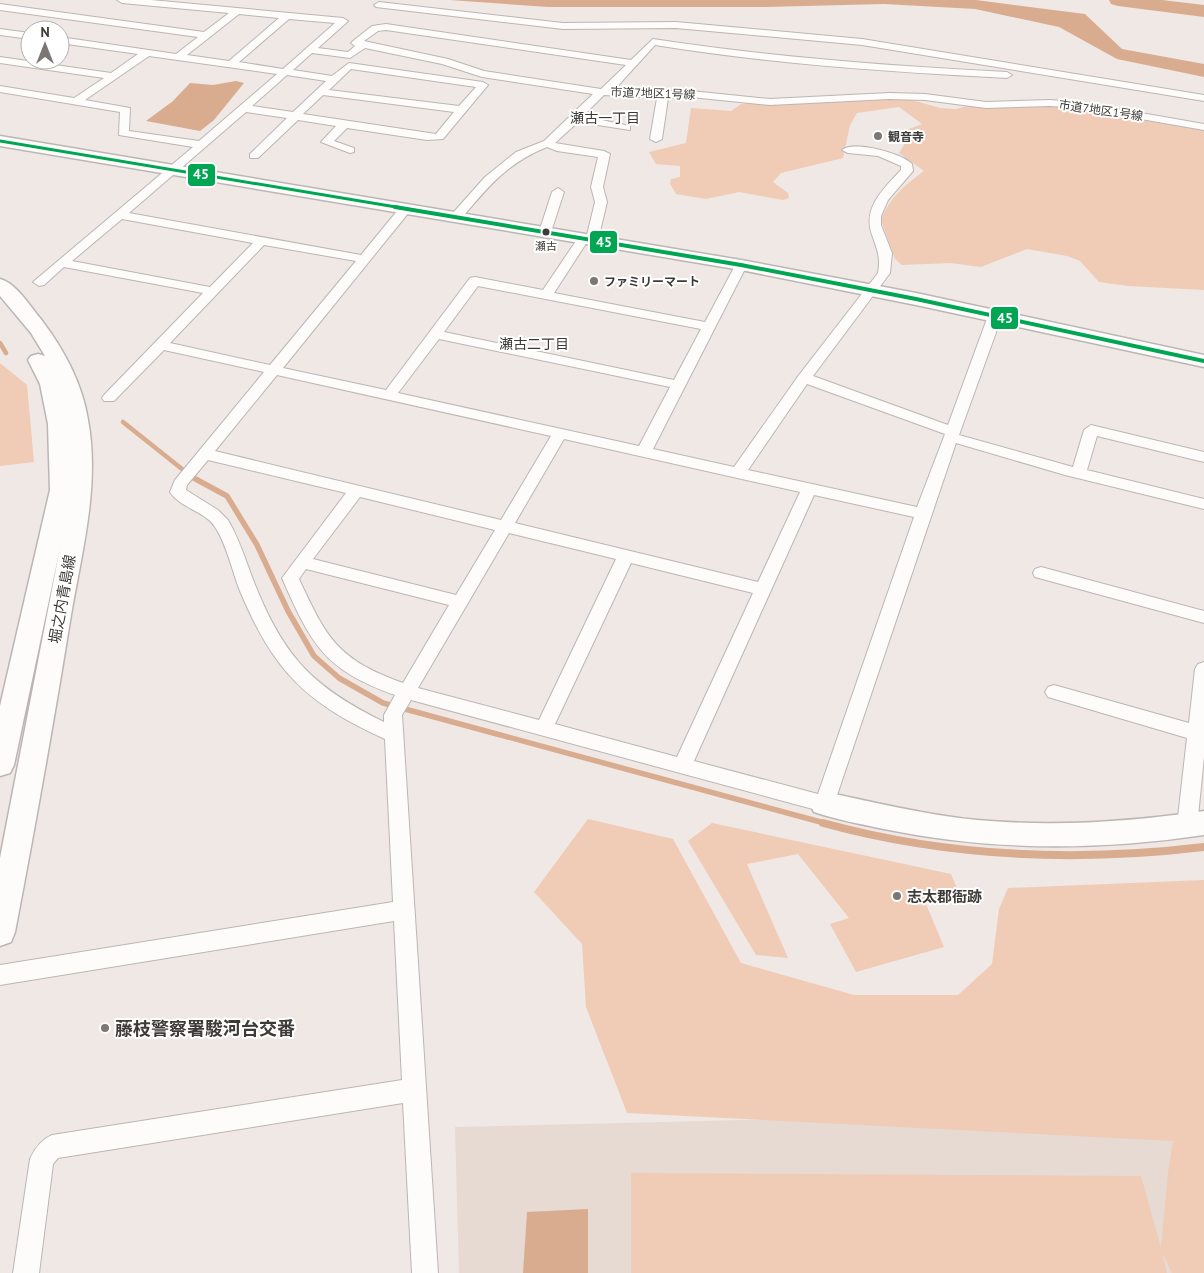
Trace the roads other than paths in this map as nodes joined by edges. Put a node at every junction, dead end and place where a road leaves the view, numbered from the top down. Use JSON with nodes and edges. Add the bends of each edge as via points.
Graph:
{"nodes":[{"id":1,"x":10,"y":0,"type":"edge"},
{"id":2,"x":122,"y":0,"type":"edge"},
{"id":3,"x":379,"y":5,"type":"dead end"},
{"id":4,"x":0,"y":6,"type":"edge"},
{"id":5,"x":237,"y":11,"type":"junction"},
{"id":6,"x":287,"y":16,"type":"junction"},
{"id":7,"x":100,"y":21,"type":"junction"},
{"id":8,"x":0,"y":32,"type":"edge"},
{"id":9,"x":20,"y":35,"type":"edge"},
{"id":10,"x":204,"y":35,"type":"junction"},
{"id":11,"x":70,"y":38,"type":"edge"},
{"id":12,"x":70,"y":42,"type":"edge"},
{"id":13,"x":363,"y":44,"type":"junction"},
{"id":14,"x":310,"y":50,"type":"junction"},
{"id":15,"x":146,"y":53,"type":"junction"},
{"id":16,"x":178,"y":57,"type":"junction"},
{"id":17,"x":0,"y":60,"type":"edge"},
{"id":18,"x":631,"y":63,"type":"junction"},
{"id":19,"x":230,"y":65,"type":"junction"},
{"id":20,"x":285,"y":72,"type":"junction"},
{"id":21,"x":113,"y":76,"type":"junction"},
{"id":22,"x":334,"y":79,"type":"junction"},
{"id":23,"x":0,"y":89,"type":"edge"},
{"id":24,"x":321,"y":92,"type":"junction"},
{"id":25,"x":604,"y":92,"type":"junction"},
{"id":26,"x":663,"y":94,"type":"junction"},
{"id":27,"x":1181,"y":94,"type":"junction"},
{"id":28,"x":1204,"y":98,"type":"edge"},
{"id":29,"x":77,"y":101,"type":"junction"},
{"id":30,"x":244,"y":108,"type":"junction"},
{"id":31,"x":462,"y":110,"type":"junction"},
{"id":32,"x":296,"y":116,"type":"junction"},
{"id":33,"x":576,"y":118,"type":"junction"},
{"id":34,"x":344,"y":124,"type":"junction"},
{"id":35,"x":1204,"y":127,"type":"edge"},
{"id":36,"x":626,"y":128,"type":"dead end"},
{"id":37,"x":656,"y":139,"type":"dead end"},
{"id":38,"x":0,"y":141,"type":"edge"},
{"id":39,"x":548,"y":142,"type":"junction"},
{"id":40,"x":202,"y":145,"type":"junction"},
{"id":41,"x":350,"y":150,"type":"dead end"},
{"id":42,"x":848,"y":150,"type":"dead end"},
{"id":43,"x":254,"y":156,"type":"dead end"},
{"id":44,"x":174,"y":169,"type":"junction"},
{"id":45,"x":558,"y":192,"type":"dead end"},
{"id":46,"x":406,"y":208,"type":"junction"},
{"id":47,"x":120,"y":215,"type":"junction"},
{"id":48,"x":456,"y":216,"type":"junction"},
{"id":49,"x":545,"y":232,"type":"junction"},
{"id":50,"x":588,"y":239,"type":"junction"},
{"id":51,"x":261,"y":240,"type":"junction"},
{"id":52,"x":364,"y":259,"type":"junction"},
{"id":53,"x":62,"y":263,"type":"junction"},
{"id":54,"x":741,"y":265,"type":"junction"},
{"id":55,"x":39,"y":282,"type":"dead end"},
{"id":56,"x":0,"y":285,"type":"edge"},
{"id":57,"x":869,"y":290,"type":"junction"},
{"id":58,"x":212,"y":291,"type":"junction"},
{"id":59,"x":546,"y":294,"type":"junction"},
{"id":60,"x":0,"y":305,"type":"edge"},
{"id":61,"x":995,"y":316,"type":"junction"},
{"id":62,"x":709,"y":327,"type":"junction"},
{"id":63,"x":435,"y":334,"type":"junction"},
{"id":64,"x":161,"y":345,"type":"junction"},
{"id":65,"x":1204,"y":361,"type":"edge"},
{"id":66,"x":273,"y":370,"type":"junction"},
{"id":67,"x":804,"y":378,"type":"junction"},
{"id":68,"x":679,"y":385,"type":"junction"},
{"id":69,"x":389,"y":396,"type":"junction"},
{"id":70,"x":109,"y":398,"type":"dead end"},
{"id":71,"x":560,"y":434,"type":"junction"},
{"id":72,"x":952,"y":435,"type":"junction"},
{"id":73,"x":644,"y":452,"type":"junction"},
{"id":74,"x":1204,"y":457,"type":"edge"},
{"id":75,"x":200,"y":460,"type":"junction"},
{"id":76,"x":738,"y":473,"type":"junction"},
{"id":77,"x":1079,"y":473,"type":"junction"},
{"id":78,"x":809,"y":489,"type":"junction"},
{"id":79,"x":356,"y":491,"type":"junction"},
{"id":80,"x":1204,"y":504,"type":"edge"},
{"id":81,"x":923,"y":514,"type":"junction"},
{"id":82,"x":505,"y":527,"type":"junction"},
{"id":83,"x":626,"y":556,"type":"junction"},
{"id":84,"x":302,"y":562,"type":"junction"},
{"id":85,"x":1041,"y":573,"type":"dead end"},
{"id":86,"x":763,"y":589,"type":"junction"},
{"id":87,"x":460,"y":602,"type":"junction"},
{"id":88,"x":1204,"y":617,"type":"edge"},
{"id":89,"x":1204,"y":668,"type":"edge"},
{"id":90,"x":1054,"y":692,"type":"dead end"},
{"id":91,"x":407,"y":693,"type":"junction"},
{"id":92,"x":394,"y":725,"type":"junction"},
{"id":93,"x":544,"y":729,"type":"junction"},
{"id":94,"x":1196,"y":733,"type":"junction"},
{"id":95,"x":0,"y":765,"type":"edge"},
{"id":96,"x":682,"y":766,"type":"junction"},
{"id":97,"x":824,"y":804,"type":"junction"},
{"id":98,"x":1196,"y":825,"type":"edge"},
{"id":99,"x":403,"y":910,"type":"junction"},
{"id":100,"x":0,"y":932,"type":"edge"},
{"id":101,"x":0,"y":975,"type":"edge"},
{"id":102,"x":414,"y":1090,"type":"junction"},
{"id":103,"x":26,"y":1273,"type":"edge"},
{"id":104,"x":425,"y":1273,"type":"edge"}],
"edges":[{"from":1,"to":4,"type":"street"},
{"from":2,"to":5,"type":"street"},
{"from":3,"to":27,"type":"street","via":[[562,26],[676,25],[862,42]]},
{"from":4,"to":7,"type":"street"},
{"from":5,"to":6,"type":"street"},
{"from":5,"to":10,"type":"street"},
{"from":6,"to":14,"type":"street","via":[[343,21]]},
{"from":6,"to":19,"type":"street"},
{"from":7,"to":10,"type":"street"},
{"from":7,"to":11,"type":"street"},
{"from":8,"to":9,"type":"street"},
{"from":10,"to":16,"type":"street"},
{"from":12,"to":15,"type":"street"},
{"from":13,"to":14,"type":"street","via":[[350,55]]},
{"from":13,"to":18,"type":"street","name":"市道7地区1号線","via":[[356,43],[376,28],[386,27]]},
{"from":13,"to":25,"type":"street","name":"市道7地区1号線","via":[[444,61],[482,74]]},
{"from":14,"to":20,"type":"street"},
{"from":15,"to":16,"type":"street"},
{"from":15,"to":21,"type":"street"},
{"from":16,"to":19,"type":"street"},
{"from":17,"to":21,"type":"street"},
{"from":18,"to":25,"type":"street"},
{"from":18,"to":27,"type":"street","via":[[653,42],[875,68],[1030,77],[1141,93]]},
{"from":19,"to":20,"type":"street"},
{"from":20,"to":22,"type":"street"},
{"from":20,"to":30,"type":"street"},
{"from":21,"to":29,"type":"street"},
{"from":22,"to":24,"type":"street"},
{"from":22,"to":31,"type":"street","via":[[349,66],[483,85]]},
{"from":23,"to":29,"type":"street"},
{"from":24,"to":31,"type":"street"},
{"from":24,"to":32,"type":"street"},
{"from":25,"to":26,"type":"street","name":"市道7地区1号線"},
{"from":25,"to":33,"type":"street"},
{"from":26,"to":35,"type":"street","name":"市道7地区1号線","via":[[700,94],[770,102],[889,96],[986,105],[1050,103]]},
{"from":26,"to":37,"type":"street"},
{"from":27,"to":28,"type":"street"},
{"from":29,"to":40,"type":"street","via":[[126,110],[123,133]]},
{"from":30,"to":32,"type":"street"},
{"from":30,"to":40,"type":"street"},
{"from":31,"to":34,"type":"street","via":[[439,136]]},
{"from":32,"to":34,"type":"street"},
{"from":32,"to":43,"type":"street"},
{"from":33,"to":36,"type":"street"},
{"from":33,"to":39,"type":"street"},
{"from":34,"to":41,"type":"street","via":[[327,142]]},
{"from":38,"to":44,"type":"street"},
{"from":39,"to":48,"type":"street","via":[[520,154],[489,179]]},
{"from":39,"to":50,"type":"street","via":[[574,152],[604,154],[597,187],[602,202]]},
{"from":40,"to":44,"type":"street"},
{"from":42,"to":57,"type":"street","via":[[892,155],[906,164],[907,171],[885,194],[875,212],[874,223],[887,254],[884,273]]},
{"from":44,"to":46,"type":"street"},
{"from":44,"to":47,"type":"street"},
{"from":45,"to":49,"type":"street"},
{"from":46,"to":48,"type":"street"},
{"from":46,"to":52,"type":"street"},
{"from":47,"to":51,"type":"street"},
{"from":47,"to":53,"type":"street"},
{"from":48,"to":49,"type":"street"},
{"from":49,"to":50,"type":"street"},
{"from":50,"to":54,"type":"street"},
{"from":50,"to":59,"type":"street"},
{"from":51,"to":52,"type":"street"},
{"from":51,"to":58,"type":"street"},
{"from":52,"to":66,"type":"street"},
{"from":53,"to":55,"type":"street"},
{"from":53,"to":58,"type":"street"},
{"from":54,"to":57,"type":"street"},
{"from":54,"to":62,"type":"street"},
{"from":56,"to":100,"type":"street","name":"堀之内青島線","via":[[24,308],[50,345],[66,378],[78,420],[81,489],[36,753]]},
{"from":57,"to":61,"type":"street"},
{"from":57,"to":67,"type":"street"},
{"from":58,"to":64,"type":"street"},
{"from":59,"to":62,"type":"street"},
{"from":59,"to":63,"type":"street","via":[[475,281]]},
{"from":60,"to":95,"type":"street","name":"堀之内青島線","via":[[35,353],[50,384],[58,424],[61,490]]},
{"from":61,"to":65,"type":"street"},
{"from":61,"to":72,"type":"street"},
{"from":62,"to":68,"type":"street"},
{"from":63,"to":68,"type":"street"},
{"from":63,"to":69,"type":"street"},
{"from":64,"to":66,"type":"street"},
{"from":64,"to":70,"type":"street"},
{"from":66,"to":69,"type":"street"},
{"from":66,"to":75,"type":"street"},
{"from":67,"to":72,"type":"street"},
{"from":67,"to":76,"type":"street"},
{"from":68,"to":73,"type":"street"},
{"from":69,"to":71,"type":"street"},
{"from":71,"to":73,"type":"street"},
{"from":71,"to":82,"type":"street"},
{"from":72,"to":77,"type":"street"},
{"from":72,"to":81,"type":"street"},
{"from":73,"to":76,"type":"street"},
{"from":74,"to":77,"type":"street","via":[[1091,430]]},
{"from":75,"to":79,"type":"street"},
{"from":75,"to":92,"type":"street","via":[[180,484],[178,492],[222,524],[281,654],[302,678],[360,720]]},
{"from":76,"to":78,"type":"street"},
{"from":77,"to":80,"type":"street"},
{"from":78,"to":81,"type":"street"},
{"from":78,"to":86,"type":"street"},
{"from":79,"to":82,"type":"street"},
{"from":79,"to":84,"type":"street"},
{"from":81,"to":97,"type":"street"},
{"from":82,"to":83,"type":"street"},
{"from":82,"to":87,"type":"street"},
{"from":83,"to":86,"type":"street"},
{"from":83,"to":93,"type":"street"},
{"from":84,"to":87,"type":"street"},
{"from":84,"to":91,"type":"street","via":[[290,578],[315,632],[356,672]]},
{"from":85,"to":88,"type":"street"},
{"from":86,"to":96,"type":"street"},
{"from":87,"to":91,"type":"street"},
{"from":89,"to":94,"type":"street"},
{"from":90,"to":94,"type":"street"},
{"from":91,"to":92,"type":"street"},
{"from":91,"to":93,"type":"street"},
{"from":92,"to":99,"type":"street"},
{"from":93,"to":96,"type":"street"},
{"from":94,"to":98,"type":"street"},
{"from":96,"to":97,"type":"street"},
{"from":97,"to":98,"type":"street","via":[[976,832],[1105,834]]},
{"from":99,"to":101,"type":"street"},
{"from":99,"to":102,"type":"street"},
{"from":102,"to":103,"type":"street","via":[[52,1146],[42,1159]]},
{"from":102,"to":104,"type":"street"}]}
